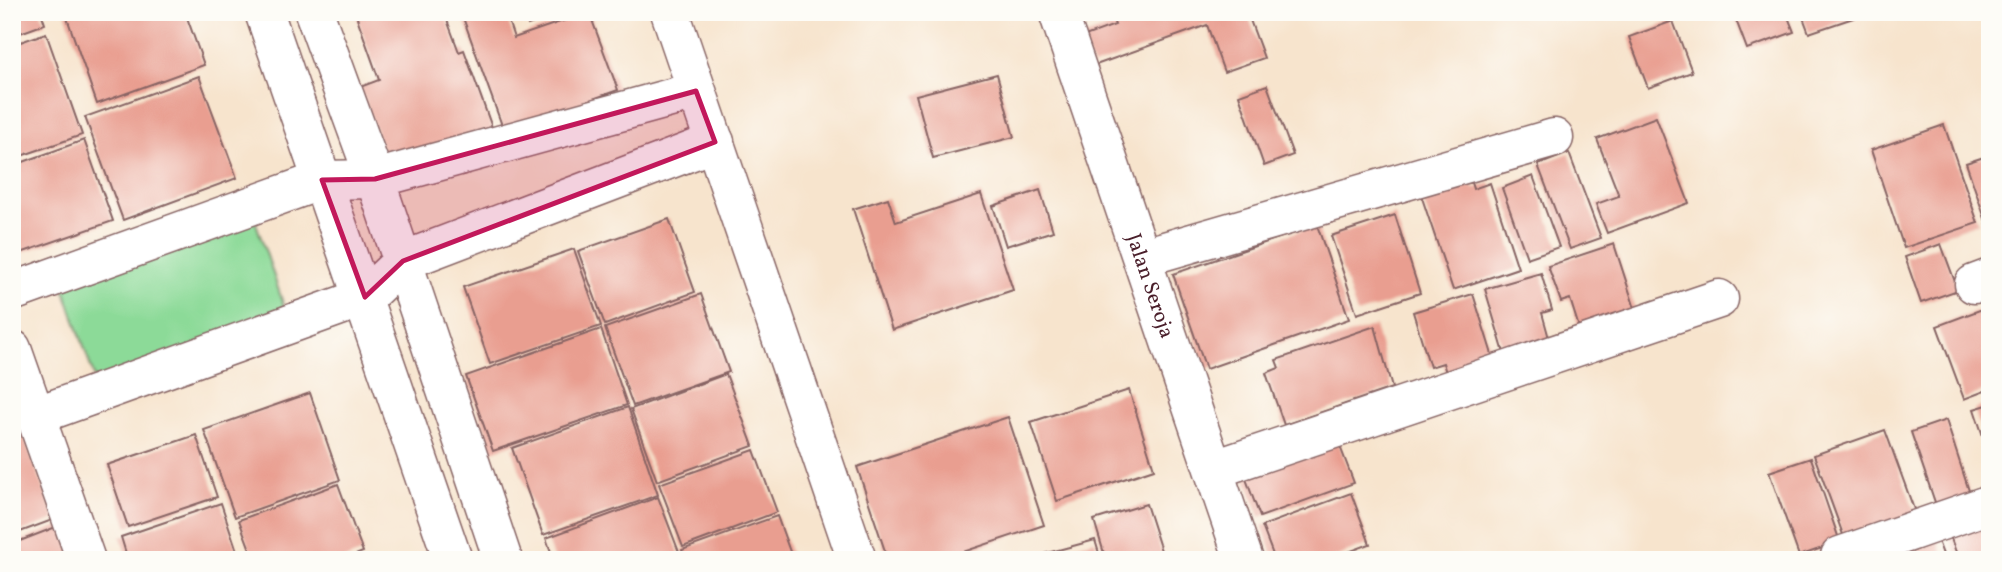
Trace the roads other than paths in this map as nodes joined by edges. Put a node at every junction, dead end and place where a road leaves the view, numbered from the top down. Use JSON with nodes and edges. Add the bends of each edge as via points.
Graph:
{"nodes":[{"id":1,"x":264,"y":12,"type":"edge"},
{"id":2,"x":314,"y":12,"type":"edge"},
{"id":3,"x":670,"y":12,"type":"edge"},
{"id":4,"x":1058,"y":12,"type":"edge"},
{"id":5,"x":696,"y":91,"type":"junction"},
{"id":6,"x":1554,"y":138,"type":"dead end"},
{"id":7,"x":715,"y":142,"type":"junction"},
{"id":8,"x":375,"y":179,"type":"junction"},
{"id":9,"x":322,"y":180,"type":"junction"},
{"id":10,"x":1144,"y":257,"type":"junction"},
{"id":11,"x":403,"y":261,"type":"junction"},
{"id":12,"x":12,"y":292,"type":"edge"},
{"id":13,"x":365,"y":298,"type":"junction"},
{"id":14,"x":1719,"y":299,"type":"dead end"},
{"id":15,"x":12,"y":349,"type":"edge"},
{"id":16,"x":24,"y":408,"type":"edge"},
{"id":17,"x":1215,"y":468,"type":"junction"},
{"id":18,"x":1990,"y":504,"type":"edge"},
{"id":19,"x":1840,"y":556,"type":"dead end"},
{"id":20,"x":86,"y":560,"type":"edge"},
{"id":21,"x":453,"y":560,"type":"edge"},
{"id":22,"x":503,"y":560,"type":"edge"},
{"id":23,"x":857,"y":560,"type":"edge"},
{"id":24,"x":1244,"y":560,"type":"edge"}],
"edges":[{"from":1,"to":9,"type":"street"},
{"from":2,"to":8,"type":"street"},
{"from":3,"to":5,"type":"street"},
{"from":4,"to":10,"type":"street","name":"Jalan Seroja"},
{"from":5,"to":7,"type":"street"},
{"from":5,"to":8,"type":"street"},
{"from":6,"to":10,"type":"street"},
{"from":7,"to":11,"type":"street"},
{"from":7,"to":23,"type":"street"},
{"from":8,"to":9,"type":"street"},
{"from":8,"to":11,"type":"street"},
{"from":9,"to":12,"type":"street"},
{"from":9,"to":13,"type":"street"},
{"from":10,"to":17,"type":"street","name":"Jalan Seroja"},
{"from":11,"to":13,"type":"street"},
{"from":11,"to":22,"type":"street"},
{"from":13,"to":16,"type":"street"},
{"from":13,"to":21,"type":"street"},
{"from":14,"to":17,"type":"street"},
{"from":15,"to":16,"type":"street"},
{"from":16,"to":20,"type":"street"},
{"from":17,"to":24,"type":"street","name":"Jalan Seroja"},
{"from":18,"to":19,"type":"street"}]}
